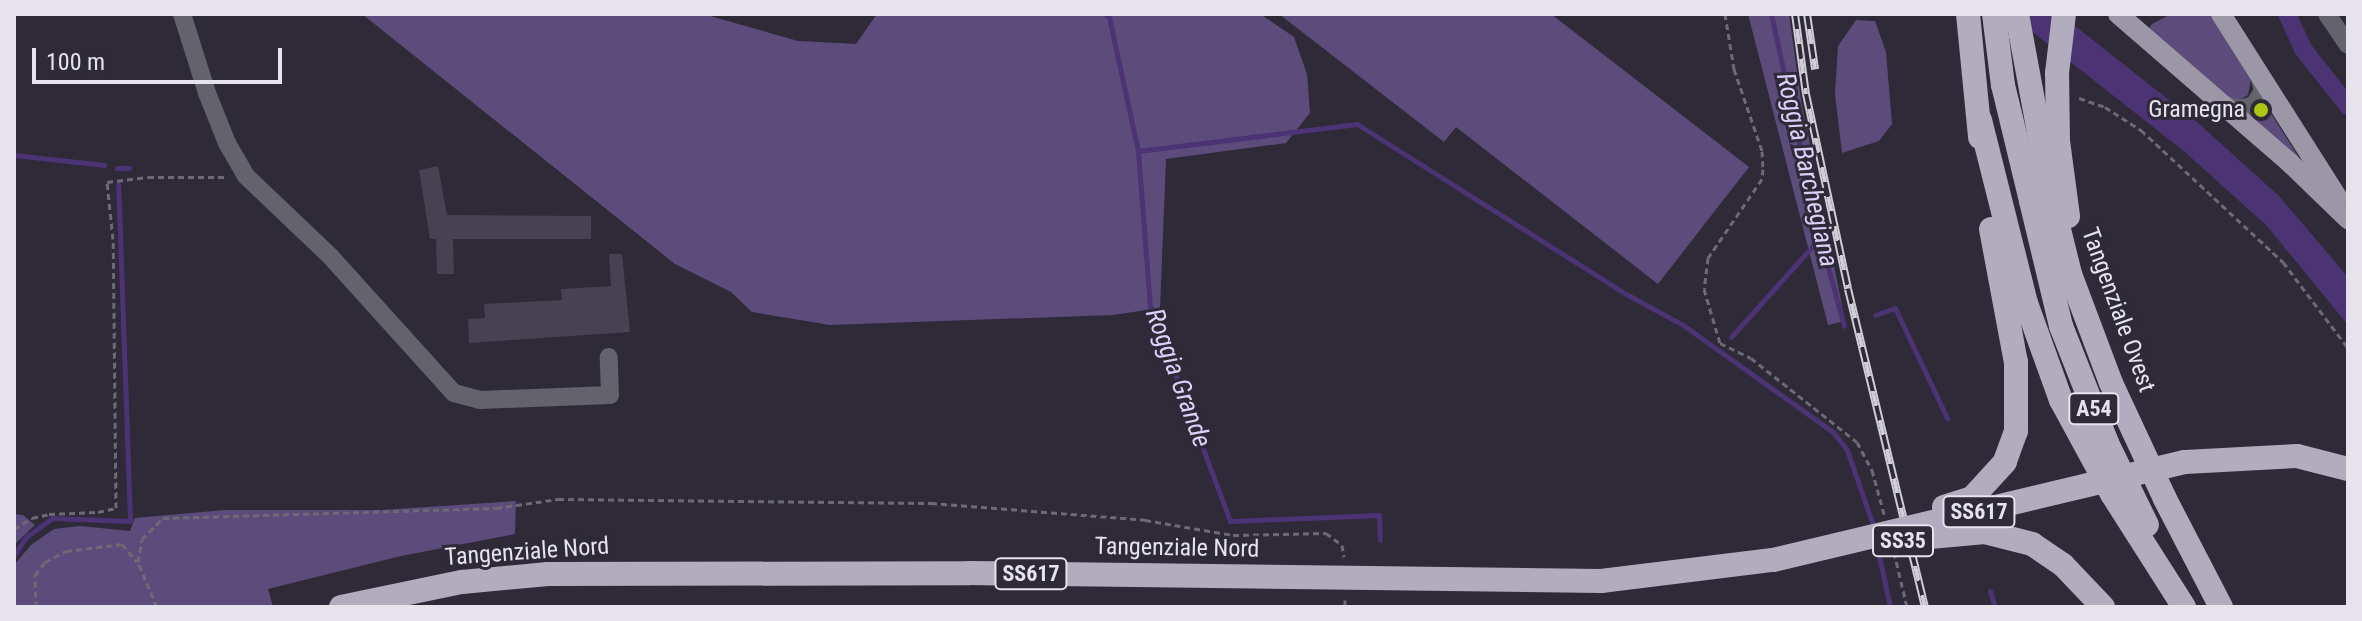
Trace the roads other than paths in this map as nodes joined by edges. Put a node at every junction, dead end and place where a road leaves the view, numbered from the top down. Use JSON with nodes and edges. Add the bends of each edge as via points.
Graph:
{"nodes":[{"id":1,"x":182,"y":14,"type":"edge"},
{"id":2,"x":1968,"y":14,"type":"edge"},
{"id":3,"x":1994,"y":14,"type":"edge"},
{"id":4,"x":2017,"y":14,"type":"edge"},
{"id":5,"x":2064,"y":14,"type":"edge"},
{"id":6,"x":2118,"y":14,"type":"edge"},
{"id":7,"x":2221,"y":14,"type":"edge"},
{"id":8,"x":2327,"y":14,"type":"edge"},
{"id":9,"x":2348,"y":45,"type":"edge"},
{"id":10,"x":2258,"y":73,"type":"junction"},
{"id":11,"x":2225,"y":105,"type":"junction"},
{"id":12,"x":1980,"y":120,"type":"junction"},
{"id":13,"x":2041,"y":199,"type":"junction"},
{"id":14,"x":2348,"y":217,"type":"edge"},
{"id":15,"x":2090,"y":324,"type":"junction"},
{"id":16,"x":609,"y":357,"type":"dead end"},
{"id":17,"x":2348,"y":469,"type":"edge"},
{"id":18,"x":1762,"y":562,"type":"junction"},
{"id":19,"x":2101,"y":604,"type":"edge"},
{"id":20,"x":341,"y":607,"type":"edge"},
{"id":21,"x":2185,"y":607,"type":"edge"},
{"id":22,"x":2224,"y":607,"type":"edge"}],
"edges":[{"from":1,"to":16,"type":"lane","via":[[207,93],[242,170],[330,256],[454,393],[480,400],[610,395]]},
{"from":2,"to":12,"type":"highway"},
{"from":3,"to":13,"type":"highway","name":"Tangenziale Ovest","number":"A54","bridge":true,"via":[[2003,85]]},
{"from":4,"to":13,"type":"highway","name":"Tangenziale Ovest","number":"A54","bridge":true},
{"from":5,"to":15,"type":"highway","bridge":true,"via":[[2057,73],[2058,141]]},
{"from":6,"to":11,"type":"main road"},
{"from":7,"to":10,"type":"main road"},
{"from":8,"to":9,"type":"lane"},
{"from":10,"to":11,"type":"lane","via":[[2263,87],[2257,102],[2245,109]]},
{"from":10,"to":14,"type":"main road"},
{"from":11,"to":14,"type":"main road"},
{"from":12,"to":18,"type":"highway","bridge":true,"via":[[1985,200],[2016,362],[2016,431],[2005,462],[1972,498]]},
{"from":12,"to":21,"type":"highway","via":[[2026,303],[2061,400],[2112,494]]},
{"from":13,"to":15,"type":"highway","name":"Tangenziale Ovest","number":"A54"},
{"from":13,"to":21,"type":"highway","name":"Tangenziale Ovest","number":"A54","via":[[2061,326],[2107,443]]},
{"from":15,"to":22,"type":"highway","name":"Tangenziale Ovest","number":"A54","via":[[2111,383],[2195,559]]},
{"from":17,"to":18,"type":"highway","number":"SS617","bridge":true,"via":[[2297,456],[2185,462]]},
{"from":18,"to":19,"type":"highway","number":"SS35","bridge":true,"via":[[1985,532],[2032,544],[2063,565]]},
{"from":18,"to":20,"type":"highway","name":"Tangenziale Nord","number":"SS617","via":[[1601,581],[548,574],[462,582]]}]}
